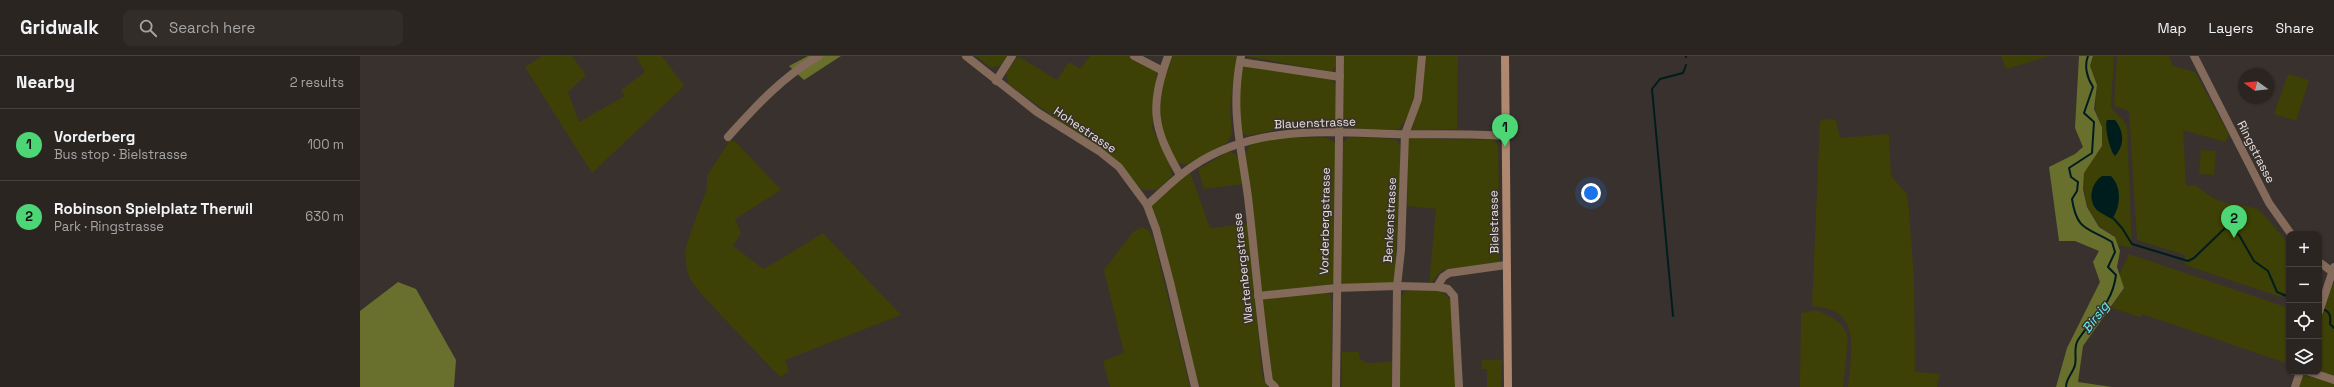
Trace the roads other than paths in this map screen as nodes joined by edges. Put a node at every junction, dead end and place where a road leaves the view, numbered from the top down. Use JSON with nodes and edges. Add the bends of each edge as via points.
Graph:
{"nodes":[{"id":1,"x":819,"y":56,"type":"edge"},
{"id":2,"x":966,"y":56,"type":"edge"},
{"id":3,"x":1012,"y":56,"type":"edge"},
{"id":4,"x":1134,"y":56,"type":"edge"},
{"id":5,"x":1168,"y":56,"type":"edge"},
{"id":6,"x":1340,"y":56,"type":"edge"},
{"id":7,"x":1422,"y":56,"type":"edge"},
{"id":8,"x":1505,"y":56,"type":"edge"},
{"id":9,"x":2194,"y":56,"type":"edge"},
{"id":10,"x":1241,"y":59,"type":"edge"},
{"id":11,"x":1163,"y":71,"type":"junction"},
{"id":12,"x":1340,"y":77,"type":"junction"},
{"id":13,"x":996,"y":81,"type":"junction"},
{"id":14,"x":1338,"y":133,"type":"junction"},
{"id":15,"x":1406,"y":134,"type":"junction"},
{"id":16,"x":1505,"y":136,"type":"junction"},
{"id":17,"x":728,"y":137,"type":"dead end"},
{"id":18,"x":1239,"y":143,"type":"junction"},
{"id":19,"x":1180,"y":175,"type":"junction"},
{"id":20,"x":1147,"y":205,"type":"junction"},
{"id":21,"x":2289,"y":231,"type":"edge"},
{"id":22,"x":2322,"y":264,"type":"edge"},
{"id":23,"x":1506,"y":265,"type":"junction"},
{"id":24,"x":2333,"y":271,"type":"edge"},
{"id":25,"x":1397,"y":286,"type":"junction"},
{"id":26,"x":1437,"y":287,"type":"junction"},
{"id":27,"x":1336,"y":288,"type":"junction"},
{"id":28,"x":1258,"y":296,"type":"junction"},
{"id":29,"x":2322,"y":303,"type":"edge"},
{"id":30,"x":2299,"y":375,"type":"edge"},
{"id":31,"x":2319,"y":375,"type":"edge"},
{"id":32,"x":2334,"y":380,"type":"edge"},
{"id":33,"x":1195,"y":387,"type":"edge"},
{"id":34,"x":1275,"y":387,"type":"edge"},
{"id":35,"x":1336,"y":387,"type":"edge"},
{"id":36,"x":1396,"y":387,"type":"edge"},
{"id":37,"x":1459,"y":387,"type":"edge"},
{"id":38,"x":1508,"y":387,"type":"edge"},
{"id":39,"x":2295,"y":387,"type":"edge"}],
"edges":[{"from":1,"to":17,"type":"street","via":[[799,68],[770,93]]},
{"from":2,"to":13,"type":"street","name":"Hohestrasse"},
{"from":3,"to":13,"type":"street"},
{"from":4,"to":11,"type":"street"},
{"from":5,"to":11,"type":"street"},
{"from":6,"to":12,"type":"street","name":"Vorderbergstrasse"},
{"from":7,"to":15,"type":"street","name":"Benkenstrasse","via":[[1418,99]]},
{"from":8,"to":16,"type":"main road","name":"Bielstrasse"},
{"from":9,"to":21,"type":"street","name":"Ringstrasse","via":[[2269,203]]},
{"from":10,"to":12,"type":"street"},
{"from":10,"to":18,"type":"street","name":"Wartenbergstrasse","via":[[1237,76],[1235,115]]},
{"from":11,"to":19,"type":"street","via":[[1156,110],[1158,130]]},
{"from":12,"to":14,"type":"street","name":"Vorderbergstrasse"},
{"from":13,"to":20,"type":"street","name":"Hohestrasse","via":[[1037,112],[1099,151],[1113,163]]},
{"from":14,"to":15,"type":"street","name":"Blauenstrasse"},
{"from":14,"to":18,"type":"street","name":"Blauenstrasse","via":[[1280,133]]},
{"from":14,"to":27,"type":"street","name":"Vorderbergstrasse"},
{"from":15,"to":16,"type":"street","name":"Blauenstrasse"},
{"from":15,"to":25,"type":"street","name":"Benkenstrasse"},
{"from":16,"to":23,"type":"main road","name":"Bielstrasse"},
{"from":18,"to":19,"type":"street","name":"Blauenstrasse","via":[[1210,156]]},
{"from":18,"to":28,"type":"street","name":"Wartenbergstrasse","via":[[1248,197]]},
{"from":19,"to":20,"type":"street","name":"Blauenstrasse"},
{"from":20,"to":33,"type":"street","name":"Hohestrasse","via":[[1158,235]]},
{"from":22,"to":24,"type":"street"},
{"from":23,"to":26,"type":"street","via":[[1448,274]]},
{"from":23,"to":38,"type":"main road","name":"Bielstrasse"},
{"from":24,"to":29,"type":"street"},
{"from":25,"to":26,"type":"street"},
{"from":25,"to":27,"type":"street"},
{"from":25,"to":36,"type":"street","name":"Benkenstrasse"},
{"from":26,"to":37,"type":"street","via":[[1448,289],[1454,296]]},
{"from":27,"to":28,"type":"street"},
{"from":27,"to":35,"type":"street","name":"Vorderbergstrasse"},
{"from":28,"to":34,"type":"street","name":"Wartenbergstrasse","via":[[1269,381]]},
{"from":30,"to":39,"type":"street"},
{"from":31,"to":32,"type":"street"}]}
